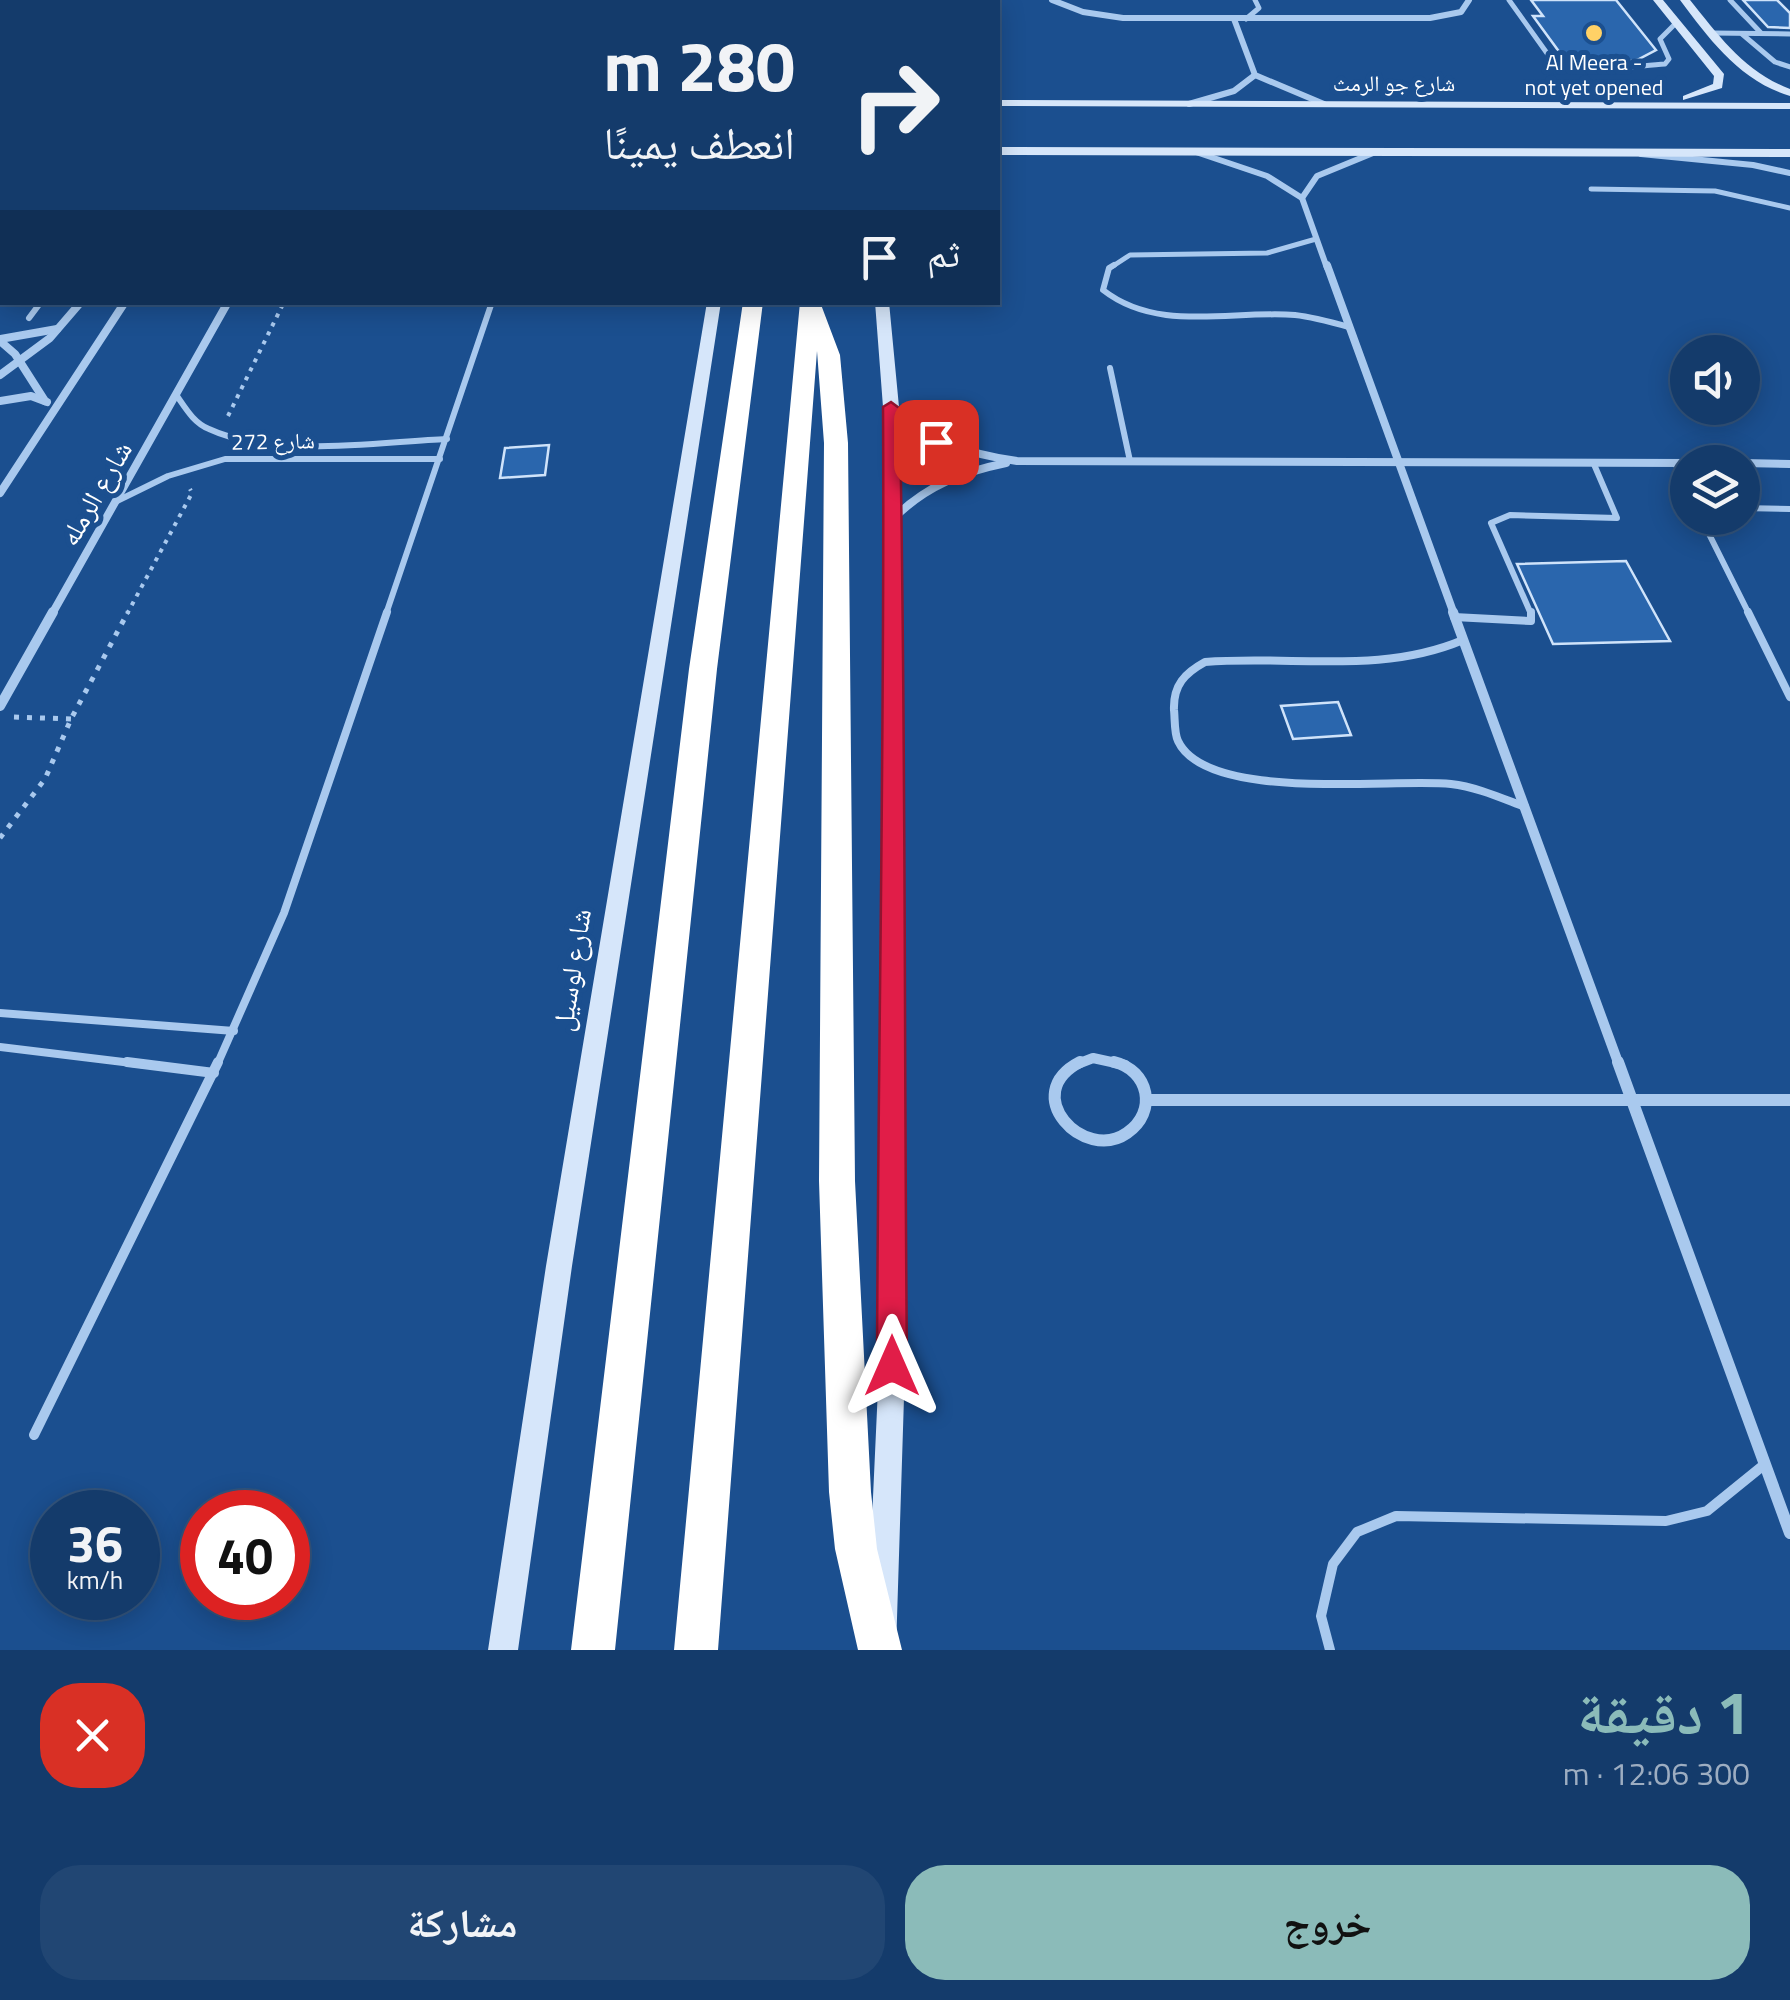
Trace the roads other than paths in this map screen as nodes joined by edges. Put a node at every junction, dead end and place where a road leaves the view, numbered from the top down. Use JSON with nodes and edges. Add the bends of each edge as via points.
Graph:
{"nodes":[{"id":1,"x":1052,"y":0,"type":"edge"},
{"id":2,"x":1254,"y":0,"type":"edge"},
{"id":3,"x":1469,"y":0,"type":"edge"},
{"id":4,"x":1509,"y":0,"type":"edge"},
{"id":5,"x":1658,"y":0,"type":"edge"},
{"id":6,"x":1685,"y":0,"type":"edge"},
{"id":7,"x":1730,"y":0,"type":"edge"},
{"id":8,"x":1234,"y":19,"type":"junction"},
{"id":9,"x":1246,"y":19,"type":"junction"},
{"id":10,"x":1677,"y":22,"type":"junction"},
{"id":11,"x":1712,"y":34,"type":"junction"},
{"id":12,"x":1742,"y":34,"type":"junction"},
{"id":13,"x":1761,"y":34,"type":"junction"},
{"id":14,"x":1790,"y":34,"type":"edge"},
{"id":15,"x":1790,"y":67,"type":"edge"},
{"id":16,"x":1255,"y":75,"type":"junction"},
{"id":17,"x":1790,"y":93,"type":"edge"},
{"id":18,"x":1000,"y":103,"type":"edge"},
{"id":19,"x":1189,"y":104,"type":"junction"},
{"id":20,"x":1285,"y":104,"type":"junction"},
{"id":21,"x":1324,"y":104,"type":"junction"},
{"id":22,"x":1662,"y":104,"type":"junction"},
{"id":23,"x":1790,"y":106,"type":"edge"},
{"id":24,"x":1000,"y":115,"type":"edge"},
{"id":25,"x":1790,"y":143,"type":"edge"},
{"id":26,"x":1000,"y":151,"type":"edge"},
{"id":27,"x":1195,"y":152,"type":"junction"},
{"id":28,"x":1372,"y":152,"type":"junction"},
{"id":29,"x":1635,"y":153,"type":"junction"},
{"id":30,"x":1790,"y":153,"type":"edge"},
{"id":31,"x":1790,"y":173,"type":"edge"},
{"id":32,"x":1591,"y":189,"type":"dead end"},
{"id":33,"x":1302,"y":198,"type":"junction"},
{"id":34,"x":1790,"y":208,"type":"edge"},
{"id":35,"x":1316,"y":239,"type":"junction"},
{"id":36,"x":38,"y":305,"type":"edge"},
{"id":37,"x":80,"y":305,"type":"edge"},
{"id":38,"x":123,"y":305,"type":"edge"},
{"id":39,"x":226,"y":305,"type":"edge"},
{"id":40,"x":491,"y":305,"type":"edge"},
{"id":41,"x":714,"y":305,"type":"edge"},
{"id":42,"x":753,"y":305,"type":"edge"},
{"id":43,"x":882,"y":305,"type":"edge"},
{"id":44,"x":810,"y":306,"type":"edge"},
{"id":45,"x":29,"y":318,"type":"dead end"},
{"id":46,"x":62,"y":327,"type":"junction"},
{"id":47,"x":1348,"y":327,"type":"junction"},
{"id":48,"x":0,"y":340,"type":"edge"},
{"id":49,"x":20,"y":360,"type":"junction"},
{"id":50,"x":1110,"y":368,"type":"dead end"},
{"id":51,"x":0,"y":375,"type":"edge"},
{"id":52,"x":176,"y":396,"type":"junction"},
{"id":53,"x":46,"y":401,"type":"junction"},
{"id":54,"x":0,"y":402,"type":"edge"},
{"id":55,"x":891,"y":407,"type":"junction"},
{"id":56,"x":54,"y":412,"type":"junction"},
{"id":57,"x":447,"y":438,"type":"junction"},
{"id":58,"x":440,"y":459,"type":"junction"},
{"id":59,"x":1017,"y":461,"type":"junction"},
{"id":60,"x":1130,"y":462,"type":"junction"},
{"id":61,"x":1398,"y":462,"type":"junction"},
{"id":62,"x":1593,"y":462,"type":"junction"},
{"id":63,"x":1670,"y":462,"type":"edge"},
{"id":64,"x":1760,"y":463,"type":"edge"},
{"id":65,"x":1790,"y":464,"type":"edge"},
{"id":66,"x":0,"y":493,"type":"edge"},
{"id":67,"x":115,"y":502,"type":"junction"},
{"id":68,"x":1760,"y":508,"type":"edge"},
{"id":69,"x":1790,"y":509,"type":"edge"},
{"id":70,"x":894,"y":519,"type":"junction"},
{"id":71,"x":1709,"y":535,"type":"edge"},
{"id":72,"x":1454,"y":617,"type":"junction"},
{"id":73,"x":1463,"y":640,"type":"junction"},
{"id":74,"x":1777,"y":670,"type":"junction"},
{"id":75,"x":1790,"y":670,"type":"edge"},
{"id":76,"x":1790,"y":696,"type":"edge"},
{"id":77,"x":0,"y":706,"type":"edge"},
{"id":78,"x":1525,"y":807,"type":"junction"},
{"id":79,"x":0,"y":1013,"type":"edge"},
{"id":80,"x":234,"y":1031,"type":"junction"},
{"id":81,"x":0,"y":1047,"type":"edge"},
{"id":82,"x":214,"y":1074,"type":"junction"},
{"id":83,"x":1148,"y":1100,"type":"junction"},
{"id":84,"x":1790,"y":1100,"type":"edge"},
{"id":85,"x":1632,"y":1101,"type":"junction"},
{"id":86,"x":34,"y":1434,"type":"dead end"},
{"id":87,"x":1764,"y":1464,"type":"junction"},
{"id":88,"x":1790,"y":1534,"type":"edge"},
{"id":89,"x":503,"y":1650,"type":"edge"},
{"id":90,"x":593,"y":1650,"type":"edge"},
{"id":91,"x":696,"y":1650,"type":"edge"},
{"id":92,"x":880,"y":1650,"type":"edge"},
{"id":93,"x":1330,"y":1650,"type":"edge"}],
"edges":[{"from":1,"to":8,"type":"street","via":[[1123,18]]},
{"from":2,"to":9,"type":"lane","via":[[1258,8]]},
{"from":3,"to":9,"type":"street","via":[[1461,12],[1430,18]]},
{"from":4,"to":10,"type":"lane","via":[[1551,59],[1576,68],[1665,64],[1660,38]]},
{"from":5,"to":10,"type":"street"},
{"from":6,"to":11,"type":"street"},
{"from":7,"to":13,"type":"lane"},
{"from":8,"to":9,"type":"street"},
{"from":8,"to":16,"type":"street"},
{"from":10,"to":22,"type":"street","via":[[1721,82]]},
{"from":11,"to":12,"type":"lane"},
{"from":11,"to":17,"type":"street","via":[[1750,76]]},
{"from":12,"to":13,"type":"lane"},
{"from":12,"to":15,"type":"lane"},
{"from":13,"to":14,"type":"lane"},
{"from":16,"to":19,"type":"street","via":[[1234,91]]},
{"from":16,"to":21,"type":"street"},
{"from":18,"to":19,"type":"street","name":"شارع جو الرمث"},
{"from":19,"to":20,"type":"street","name":"شارع جو الرمث"},
{"from":20,"to":21,"type":"street","name":"شارع جو الرمث"},
{"from":20,"to":24,"type":"street","via":[[1235,114]]},
{"from":21,"to":22,"type":"street","name":"شارع جو الرمث"},
{"from":22,"to":23,"type":"street","name":"شارع جو الرمث"},
{"from":25,"to":29,"type":"street","via":[[1704,143]]},
{"from":26,"to":27,"type":"street"},
{"from":27,"to":28,"type":"street"},
{"from":27,"to":33,"type":"street","via":[[1268,176]]},
{"from":28,"to":29,"type":"street"},
{"from":28,"to":33,"type":"street","via":[[1317,176]]},
{"from":29,"to":30,"type":"street"},
{"from":29,"to":31,"type":"street"},
{"from":32,"to":34,"type":"lane","via":[[1700,190]]},
{"from":33,"to":35,"type":"street"},
{"from":35,"to":47,"type":"street"},
{"from":35,"to":47,"type":"lane","via":[[1267,253],[1130,255],[1108,268],[1103,290],[1146,313],[1291,315]]},
{"from":36,"to":45,"type":"lane"},
{"from":37,"to":46,"type":"street"},
{"from":38,"to":56,"type":"street"},
{"from":39,"to":52,"type":"street","name":"شارع الرمله"},
{"from":40,"to":57,"type":"lane"},
{"from":41,"to":89,"type":"street","name":"شارع لوسيل"},
{"from":42,"to":90,"type":"highway","via":[[704,669]]},
{"from":43,"to":55,"type":"street"},
{"from":44,"to":91,"type":"highway"},
{"from":44,"to":92,"type":"highway","via":[[829,355],[836,443],[837,1181],[850,1492]]},
{"from":46,"to":48,"type":"street"},
{"from":46,"to":49,"type":"street"},
{"from":47,"to":61,"type":"street"},
{"from":48,"to":49,"type":"street"},
{"from":49,"to":51,"type":"street"},
{"from":49,"to":53,"type":"street"},
{"from":50,"to":60,"type":"lane"},
{"from":52,"to":57,"type":"lane","name":"شارع 272","via":[[202,426],[252,440]]},
{"from":52,"to":67,"type":"street","name":"شارع الرمله"},
{"from":53,"to":54,"type":"street","via":[[31,396]]},
{"from":53,"to":56,"type":"street"},
{"from":55,"to":59,"type":"street","via":[[948,448]]},
{"from":55,"to":70,"type":"street"},
{"from":56,"to":66,"type":"street"},
{"from":57,"to":58,"type":"lane"},
{"from":58,"to":67,"type":"lane","name":"شارع 272","via":[[243,457],[179,472]]},
{"from":58,"to":80,"type":"lane","via":[[284,912]]},
{"from":59,"to":60,"type":"street"},
{"from":59,"to":70,"type":"street","via":[[942,481]]},
{"from":60,"to":61,"type":"street"},
{"from":61,"to":62,"type":"street"},
{"from":61,"to":72,"type":"street"},
{"from":62,"to":63,"type":"street"},
{"from":62,"to":72,"type":"lane","via":[[1618,518],[1510,514],[1492,523],[1531,621]]},
{"from":64,"to":65,"type":"street"},
{"from":67,"to":77,"type":"street","name":"شارع الرمله"},
{"from":68,"to":69,"type":"lane"},
{"from":70,"to":92,"type":"street","via":[[892,1366]]},
{"from":71,"to":74,"type":"lane"},
{"from":72,"to":73,"type":"street"},
{"from":73,"to":78,"type":"street"},
{"from":73,"to":78,"type":"lane","via":[[1400,660],[1206,662],[1174,688],[1178,741],[1201,764],[1238,780],[1451,784]]},
{"from":74,"to":75,"type":"lane"},
{"from":74,"to":76,"type":"lane"},
{"from":78,"to":85,"type":"street"},
{"from":79,"to":80,"type":"lane"},
{"from":80,"to":82,"type":"lane"},
{"from":81,"to":82,"type":"lane"},
{"from":82,"to":86,"type":"lane"},
{"from":83,"to":83,"type":"street","via":[[1130,1069],[1101,1059],[1066,1069],[1054,1093],[1068,1125],[1105,1140],[1139,1125]]},
{"from":83,"to":85,"type":"street"},
{"from":84,"to":85,"type":"street"},
{"from":85,"to":87,"type":"street"},
{"from":87,"to":88,"type":"street"},
{"from":87,"to":93,"type":"lane","via":[[1707,1512],[1666,1521],[1396,1516],[1357,1532],[1333,1564],[1322,1616]]}]}
